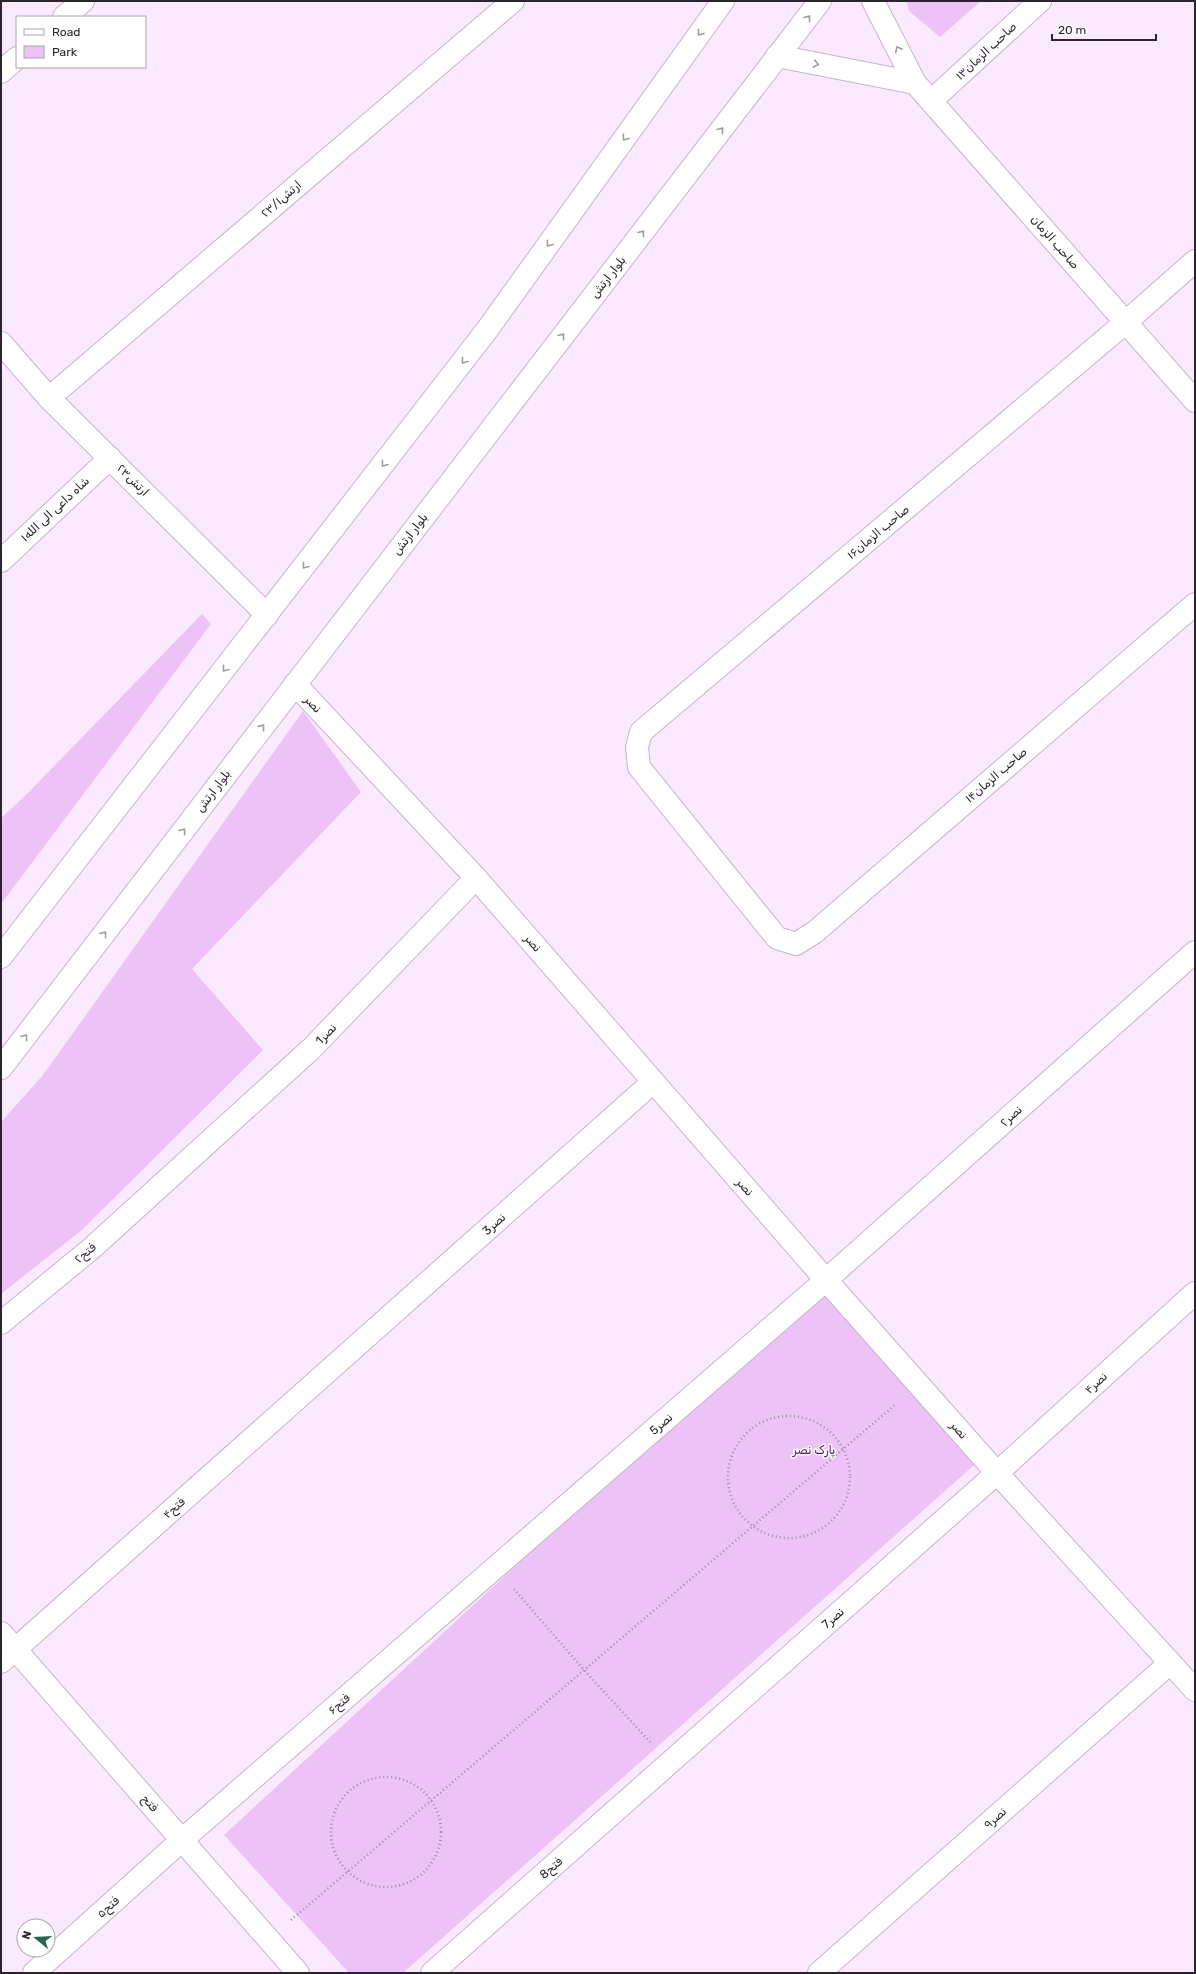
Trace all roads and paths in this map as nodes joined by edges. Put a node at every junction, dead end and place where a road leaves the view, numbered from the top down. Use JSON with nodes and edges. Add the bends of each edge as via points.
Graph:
{"nodes":[{"id":1,"x":83,"y":1,"type":"edge"},
{"id":2,"x":513,"y":1,"type":"edge"},
{"id":3,"x":723,"y":1,"type":"edge"},
{"id":4,"x":820,"y":1,"type":"edge"},
{"id":5,"x":873,"y":1,"type":"edge"},
{"id":6,"x":1040,"y":1,"type":"edge"},
{"id":7,"x":65,"y":16,"type":"edge"},
{"id":8,"x":777,"y":56,"type":"junction"},
{"id":9,"x":16,"y":59,"type":"edge"},
{"id":10,"x":1,"y":72,"type":"edge"},
{"id":11,"x":916,"y":83,"type":"junction"},
{"id":12,"x":931,"y":101,"type":"junction"},
{"id":13,"x":1195,"y":261,"type":"edge"},
{"id":14,"x":1126,"y":322,"type":"junction"},
{"id":15,"x":1,"y":344,"type":"edge"},
{"id":16,"x":49,"y":398,"type":"junction"},
{"id":17,"x":1195,"y":401,"type":"edge"},
{"id":18,"x":110,"y":458,"type":"junction"},
{"id":19,"x":1,"y":561,"type":"edge"},
{"id":20,"x":1195,"y":604,"type":"edge"},
{"id":21,"x":267,"y":615,"type":"junction"},
{"id":22,"x":295,"y":684,"type":"junction"},
{"id":23,"x":476,"y":878,"type":"junction"},
{"id":24,"x":796,"y":944,"type":"joint"},
{"id":25,"x":1195,"y":952,"type":"edge"},
{"id":26,"x":1,"y":958,"type":"edge"},
{"id":27,"x":1,"y":1068,"type":"edge"},
{"id":28,"x":653,"y":1082,"type":"junction"},
{"id":29,"x":166,"y":1181,"type":"joint"},
{"id":30,"x":826,"y":1280,"type":"junction"},
{"id":31,"x":1195,"y":1292,"type":"edge"},
{"id":32,"x":1,"y":1322,"type":"edge"},
{"id":33,"x":334,"y":1366,"type":"joint"},
{"id":34,"x":919,"y":1384,"type":"junction"},
{"id":35,"x":845,"y":1448,"type":"junction"},
{"id":36,"x":998,"y":1473,"type":"junction"},
{"id":37,"x":752,"y":1527,"type":"junction"},
{"id":38,"x":496,"y":1568,"type":"junction"},
{"id":39,"x":1,"y":1633,"type":"edge"},
{"id":40,"x":8,"y":1656,"type":"edge"},
{"id":41,"x":1170,"y":1663,"type":"junction"},
{"id":42,"x":584,"y":1670,"type":"junction"},
{"id":43,"x":1195,"y":1690,"type":"edge"},
{"id":44,"x":669,"y":1763,"type":"junction"},
{"id":45,"x":432,"y":1800,"type":"junction"},
{"id":46,"x":182,"y":1840,"type":"junction"},
{"id":47,"x":346,"y":1872,"type":"junction"},
{"id":48,"x":268,"y":1939,"type":"junction"},
{"id":49,"x":34,"y":1973,"type":"edge"},
{"id":50,"x":298,"y":1973,"type":"edge"},
{"id":51,"x":432,"y":1973,"type":"edge"},
{"id":52,"x":820,"y":1973,"type":"edge"}],
"edges":[{"from":1,"to":7,"type":"street"},
{"from":2,"to":16,"type":"street","name":"۲۳/۱ارتش"},
{"from":3,"to":21,"type":"street","one_way":true,"via":[[487,330]]},
{"from":8,"to":4,"type":"street","name":"بلوار ارتش","one_way":true},
{"from":11,"to":5,"type":"street","name":"صاحب الزمان","one_way":true},
{"from":6,"to":12,"type":"street","name":"صاحب الزمان۱۳"},
{"from":8,"to":11,"type":"street","one_way":true},
{"from":22,"to":8,"type":"street","name":"بلوار ارتش","one_way":true},
{"from":9,"to":10,"type":"street"},
{"from":11,"to":12,"type":"street","name":"صاحب الزمان"},
{"from":12,"to":14,"type":"street","name":"صاحب الزمان"},
{"from":13,"to":14,"type":"street","name":"صاحب الزمان۱۶"},
{"from":14,"to":17,"type":"street","name":"صاحب الزمان"},
{"from":14,"to":24,"type":"street","name":"صاحب الزمان۱۶","via":[[641,732],[637,747],[638,767],[777,938]]},
{"from":15,"to":16,"type":"street","name":"ارتش۲۳"},
{"from":16,"to":18,"type":"street","name":"ارتش۲۳"},
{"from":18,"to":19,"type":"street","name":"شاه داعی الی الله۱"},
{"from":18,"to":21,"type":"street","name":"ارتش۲۳"},
{"from":20,"to":24,"type":"street","name":"صاحب الزمان۱۴","via":[[814,932]]},
{"from":21,"to":26,"type":"street","one_way":true},
{"from":22,"to":23,"type":"street","name":"نصر"},
{"from":27,"to":22,"type":"street","name":"بلوار ارتش","one_way":true},
{"from":23,"to":28,"type":"street","name":"نصر"},
{"from":23,"to":29,"type":"street","name":"1نصر","via":[[311,1049]]},
{"from":25,"to":30,"type":"street","name":"نصر۲"},
{"from":28,"to":30,"type":"street","name":"نصر"},
{"from":28,"to":33,"type":"street","name":"3نصر"},
{"from":29,"to":32,"type":"street","name":"۲فتح","via":[[92,1248]]},
{"from":30,"to":34,"type":"street","name":"نصر"},
{"from":30,"to":38,"type":"street","name":"5نصر"},
{"from":31,"to":36,"type":"street","name":"۴نصر"},
{"from":33,"to":40,"type":"street","name":"فتح۴"},
{"from":34,"to":35,"type":"path"},
{"from":34,"to":36,"type":"street","name":"نصر"},
{"from":35,"to":37,"type":"path"},
{"from":35,"to":37,"type":"path","via":[[851,1475],[846,1502],[829,1524],[805,1537],[777,1538]]},
{"from":35,"to":37,"type":"path","via":[[824,1425],[794,1414],[763,1421],[738,1441],[728,1470],[733,1502]]},
{"from":36,"to":41,"type":"street","name":"نصر"},
{"from":36,"to":44,"type":"street","name":"7نصر"},
{"from":37,"to":42,"type":"path"},
{"from":38,"to":42,"type":"path"},
{"from":38,"to":46,"type":"street","name":"۶فتح"},
{"from":39,"to":40,"type":"street","name":"فتح"},
{"from":40,"to":46,"type":"street","name":"فتح"},
{"from":41,"to":43,"type":"street","name":"نصر"},
{"from":41,"to":52,"type":"street","name":"۹نصر"},
{"from":42,"to":44,"type":"path"},
{"from":42,"to":45,"type":"path"},
{"from":44,"to":51,"type":"street","name":"8فتح"},
{"from":45,"to":47,"type":"path"},
{"from":45,"to":47,"type":"path","via":[[441,1825],[438,1853],[422,1875],[397,1888],[370,1886]]},
{"from":45,"to":47,"type":"path","via":[[408,1780],[378,1776],[349,1789],[332,1815],[331,1846]]},
{"from":46,"to":48,"type":"street","name":"فتح"},
{"from":46,"to":49,"type":"street","name":"۵فتح"},
{"from":47,"to":48,"type":"path"},
{"from":48,"to":50,"type":"street","name":"فتح"}]}
